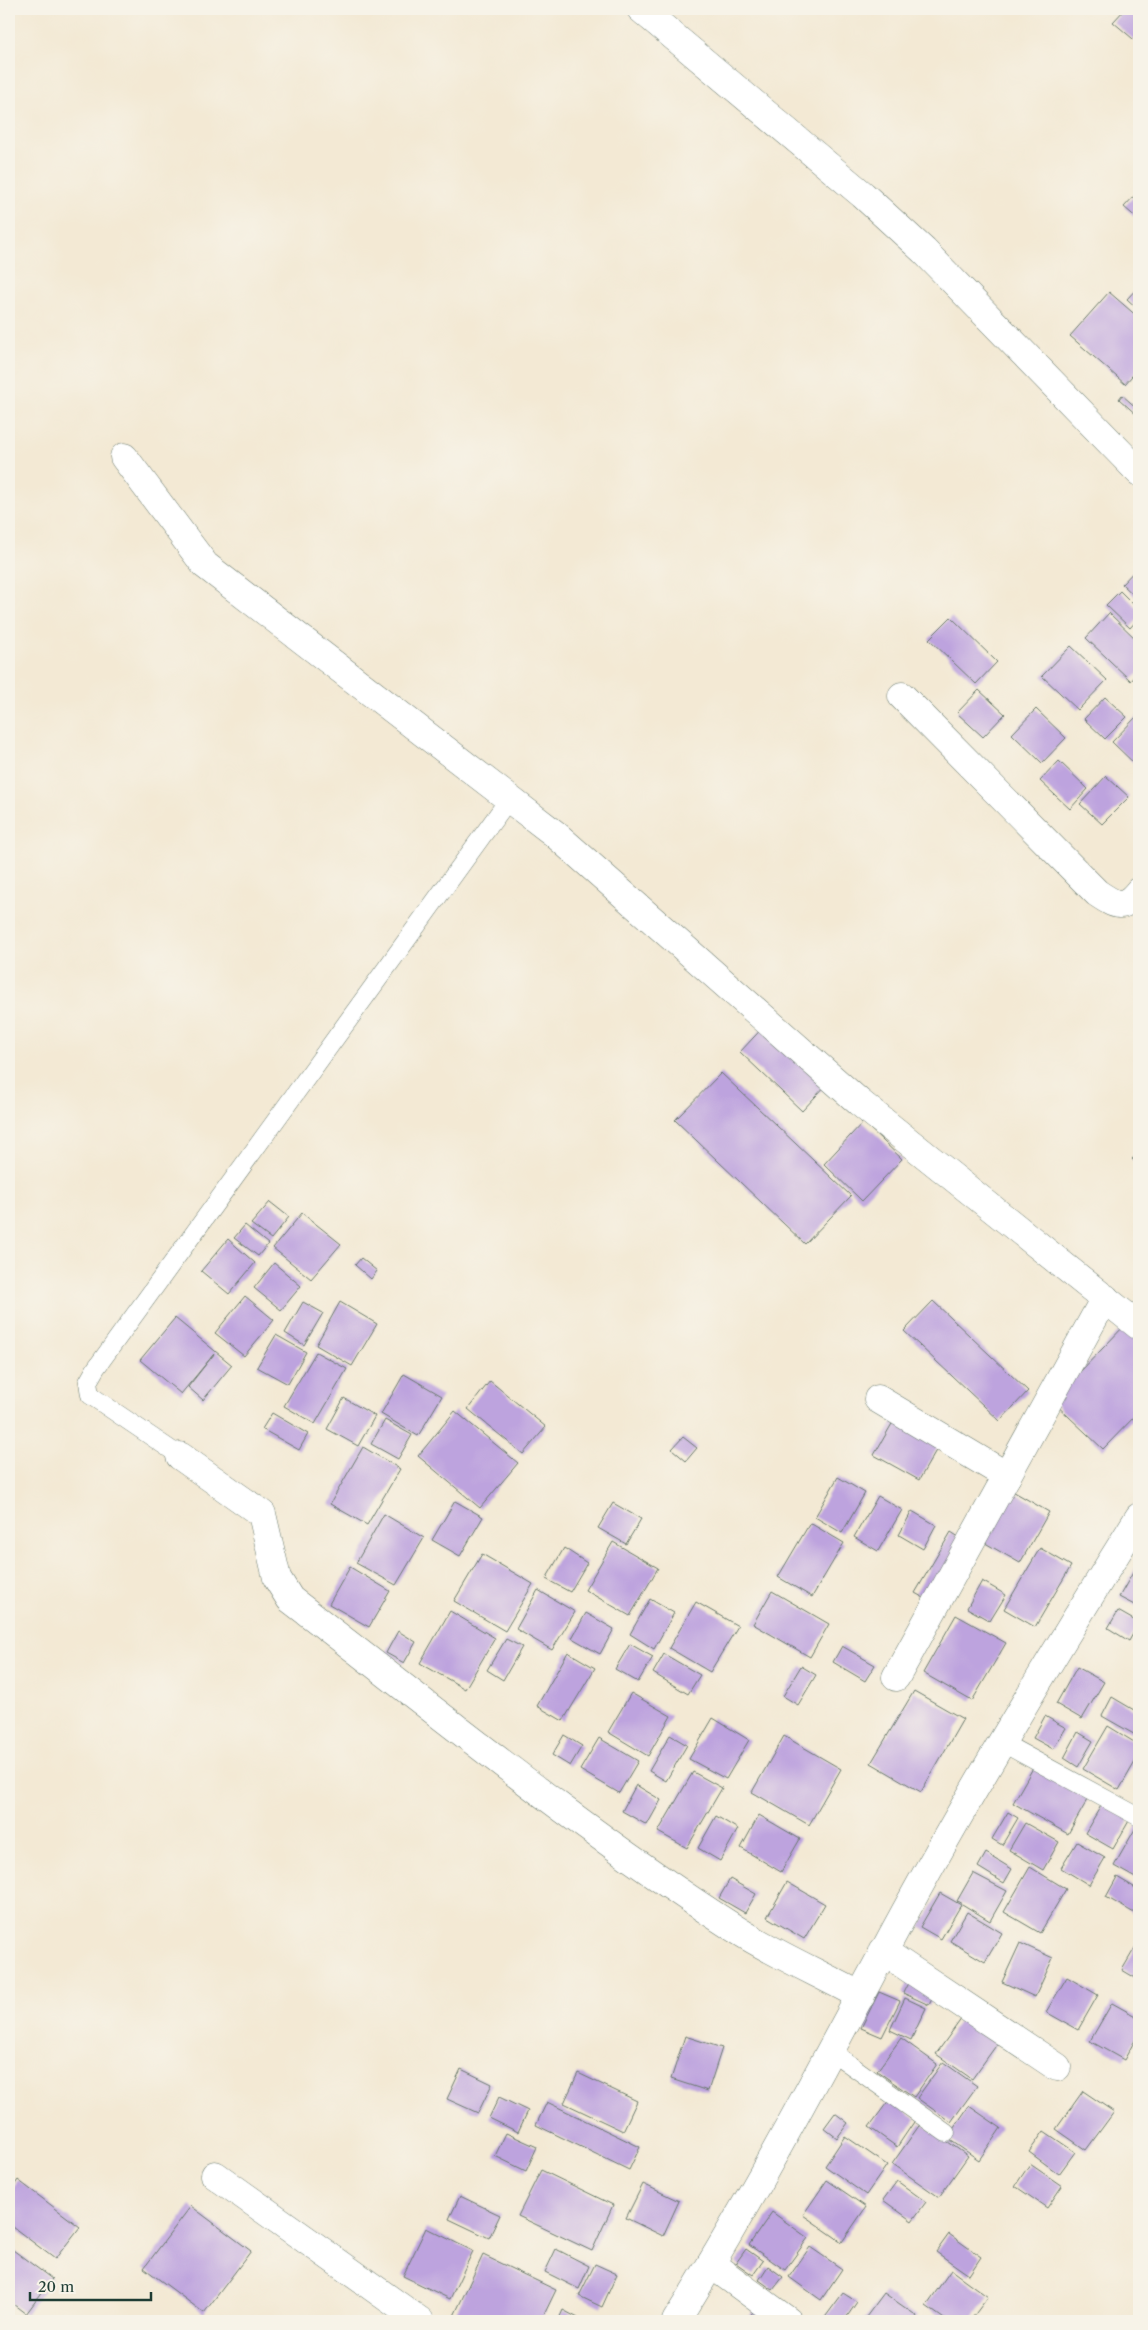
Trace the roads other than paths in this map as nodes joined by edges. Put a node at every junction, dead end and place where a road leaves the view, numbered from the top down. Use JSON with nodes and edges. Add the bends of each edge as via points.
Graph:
{"nodes":[{"id":1,"x":641,"y":9,"type":"edge"},
{"id":2,"x":124,"y":457,"type":"dead end"},
{"id":3,"x":1139,"y":472,"type":"edge"},
{"id":4,"x":902,"y":696,"type":"dead end"},
{"id":5,"x":509,"y":799,"type":"junction"},
{"id":6,"x":1139,"y":892,"type":"edge"},
{"id":7,"x":1105,"y":1298,"type":"junction"},
{"id":8,"x":1139,"y":1326,"type":"edge"},
{"id":9,"x":878,"y":1399,"type":"dead end"},
{"id":10,"x":180,"y":1456,"type":"joint"},
{"id":11,"x":1007,"y":1476,"type":"junction"},
{"id":12,"x":1139,"y":1517,"type":"edge"},
{"id":13,"x":896,"y":1677,"type":"dead end"},
{"id":14,"x":1001,"y":1742,"type":"junction"},
{"id":15,"x":1139,"y":1818,"type":"edge"},
{"id":16,"x":883,"y":1951,"type":"junction"},
{"id":17,"x":861,"y":1996,"type":"junction"},
{"id":18,"x":831,"y":2051,"type":"junction"},
{"id":19,"x":1057,"y":2067,"type":"dead end"},
{"id":20,"x":946,"y":2134,"type":"dead end"},
{"id":21,"x":215,"y":2175,"type":"dead end"},
{"id":22,"x":711,"y":2264,"type":"junction"},
{"id":23,"x":420,"y":2321,"type":"edge"},
{"id":24,"x":676,"y":2321,"type":"edge"},
{"id":25,"x":788,"y":2321,"type":"edge"}],
"edges":[{"from":1,"to":3,"type":"street","via":[[924,251]]},
{"from":2,"to":5,"type":"street","via":[[205,565]]},
{"from":4,"to":6,"type":"street","via":[[1097,893],[1111,903],[1122,905]]},
{"from":5,"to":7,"type":"street","via":[[555,834],[859,1102]]},
{"from":5,"to":10,"type":"lane","via":[[88,1382],[90,1395]]},
{"from":7,"to":8,"type":"street"},
{"from":7,"to":11,"type":"street"},
{"from":9,"to":11,"type":"street"},
{"from":10,"to":17,"type":"street","via":[[262,1514],[277,1578],[290,1598],[558,1805],[687,1897],[732,1927]]},
{"from":11,"to":13,"type":"street"},
{"from":12,"to":14,"type":"street"},
{"from":14,"to":15,"type":"lane"},
{"from":14,"to":16,"type":"street"},
{"from":16,"to":17,"type":"street"},
{"from":16,"to":19,"type":"street"},
{"from":17,"to":18,"type":"street"},
{"from":18,"to":20,"type":"lane"},
{"from":18,"to":22,"type":"street"},
{"from":21,"to":23,"type":"street"},
{"from":22,"to":24,"type":"street"},
{"from":22,"to":25,"type":"street"}]}
